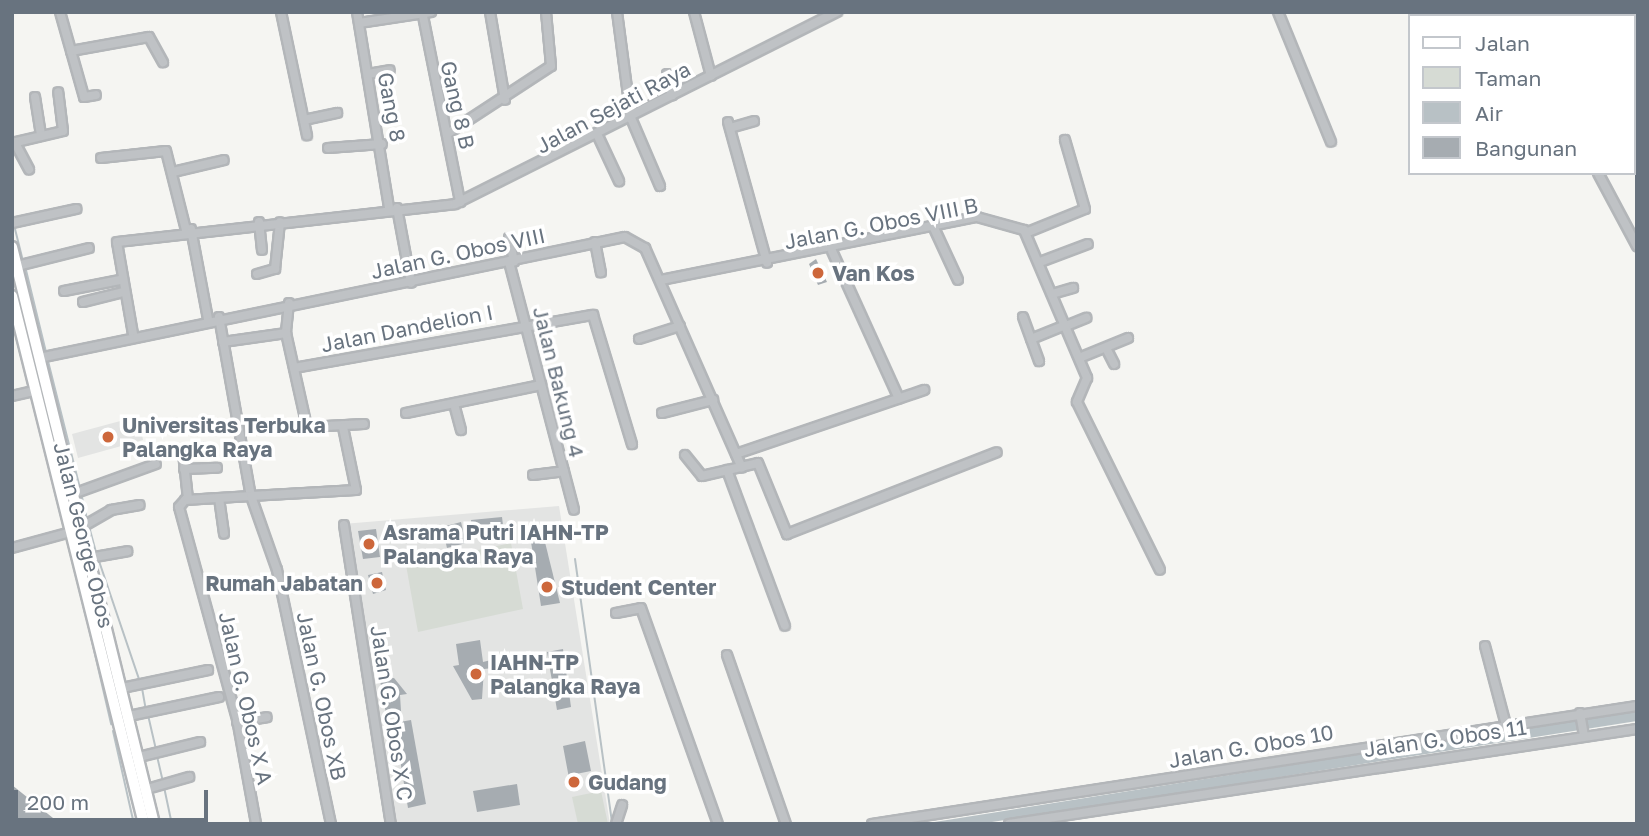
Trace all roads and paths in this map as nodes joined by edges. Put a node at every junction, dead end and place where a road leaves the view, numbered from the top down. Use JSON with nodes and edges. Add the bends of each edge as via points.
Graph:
{"nodes":[{"id":1,"x":60,"y":12,"type":"edge"},
{"id":2,"x":281,"y":12,"type":"edge"},
{"id":3,"x":357,"y":12,"type":"edge"},
{"id":4,"x":489,"y":12,"type":"edge"},
{"id":5,"x":546,"y":12,"type":"edge"},
{"id":6,"x":617,"y":12,"type":"edge"},
{"id":7,"x":695,"y":12,"type":"edge"},
{"id":8,"x":837,"y":12,"type":"edge"},
{"id":9,"x":1278,"y":12,"type":"edge"},
{"id":10,"x":427,"y":14,"type":"edge"},
{"id":11,"x":359,"y":23,"type":"junction"},
{"id":12,"x":71,"y":51,"type":"junction"},
{"id":13,"x":163,"y":62,"type":"dead end"},
{"id":14,"x":390,"y":70,"type":"dead end"},
{"id":15,"x":368,"y":74,"type":"junction"},
{"id":16,"x":667,"y":74,"type":"dead end"},
{"id":17,"x":710,"y":76,"type":"junction"},
{"id":18,"x":58,"y":92,"type":"dead end"},
{"id":19,"x":96,"y":95,"type":"dead end"},
{"id":20,"x":672,"y":95,"type":"junction"},
{"id":21,"x":35,"y":97,"type":"dead end"},
{"id":22,"x":505,"y":100,"type":"junction"},
{"id":23,"x":337,"y":113,"type":"dead end"},
{"id":24,"x":631,"y":118,"type":"junction"},
{"id":25,"x":304,"y":120,"type":"junction"},
{"id":26,"x":754,"y":121,"type":"dead end"},
{"id":27,"x":447,"y":134,"type":"junction"},
{"id":28,"x":307,"y":135,"type":"dead end"},
{"id":29,"x":41,"y":136,"type":"junction"},
{"id":30,"x":598,"y":136,"type":"junction"},
{"id":31,"x":1065,"y":140,"type":"dead end"},
{"id":32,"x":1331,"y":142,"type":"dead end"},
{"id":33,"x":14,"y":143,"type":"edge"},
{"id":34,"x":382,"y":144,"type":"junction"},
{"id":35,"x":328,"y":148,"type":"dead end"},
{"id":36,"x":101,"y":158,"type":"dead end"},
{"id":37,"x":224,"y":160,"type":"dead end"},
{"id":38,"x":29,"y":169,"type":"dead end"},
{"id":39,"x":173,"y":172,"type":"junction"},
{"id":40,"x":1599,"y":175,"type":"edge"},
{"id":41,"x":619,"y":181,"type":"dead end"},
{"id":42,"x":660,"y":186,"type":"dead end"},
{"id":43,"x":460,"y":202,"type":"junction"},
{"id":44,"x":393,"y":208,"type":"junction"},
{"id":45,"x":76,"y":209,"type":"dead end"},
{"id":46,"x":258,"y":222,"type":"junction"},
{"id":47,"x":280,"y":222,"type":"junction"},
{"id":48,"x":12,"y":223,"type":"edge"},
{"id":49,"x":934,"y":228,"type":"junction"},
{"id":50,"x":188,"y":230,"type":"junction"},
{"id":51,"x":1028,"y":232,"type":"junction"},
{"id":52,"x":509,"y":238,"type":"dead end"},
{"id":53,"x":595,"y":242,"type":"junction"},
{"id":54,"x":1088,"y":244,"type":"dead end"},
{"id":55,"x":1637,"y":246,"type":"edge"},
{"id":56,"x":12,"y":247,"type":"edge"},
{"id":57,"x":89,"y":248,"type":"dead end"},
{"id":58,"x":262,"y":250,"type":"dead end"},
{"id":59,"x":832,"y":251,"type":"junction"},
{"id":60,"x":512,"y":262,"type":"junction"},
{"id":61,"x":1040,"y":262,"type":"junction"},
{"id":62,"x":767,"y":263,"type":"junction"},
{"id":63,"x":17,"y":266,"type":"junction"},
{"id":64,"x":600,"y":272,"type":"dead end"},
{"id":65,"x":257,"y":274,"type":"dead end"},
{"id":66,"x":120,"y":280,"type":"junction"},
{"id":67,"x":661,"y":280,"type":"junction"},
{"id":68,"x":958,"y":280,"type":"dead end"},
{"id":69,"x":411,"y":283,"type":"junction"},
{"id":70,"x":1073,"y":288,"type":"dead end"},
{"id":71,"x":64,"y":291,"type":"dead end"},
{"id":72,"x":123,"y":292,"type":"junction"},
{"id":73,"x":1052,"y":294,"type":"junction"},
{"id":74,"x":12,"y":296,"type":"edge"},
{"id":75,"x":83,"y":302,"type":"dead end"},
{"id":76,"x":289,"y":303,"type":"junction"},
{"id":77,"x":219,"y":317,"type":"junction"},
{"id":78,"x":1023,"y":317,"type":"dead end"},
{"id":79,"x":1086,"y":318,"type":"dead end"},
{"id":80,"x":208,"y":319,"type":"junction"},
{"id":81,"x":526,"y":326,"type":"junction"},
{"id":82,"x":680,"y":326,"type":"junction"},
{"id":83,"x":1065,"y":326,"type":"junction"},
{"id":84,"x":286,"y":333,"type":"junction"},
{"id":85,"x":133,"y":334,"type":"junction"},
{"id":86,"x":1128,"y":338,"type":"dead end"},
{"id":87,"x":639,"y":339,"type":"dead end"},
{"id":88,"x":1031,"y":339,"type":"junction"},
{"id":89,"x":223,"y":342,"type":"junction"},
{"id":90,"x":1106,"y":348,"type":"junction"},
{"id":91,"x":39,"y":358,"type":"junction"},
{"id":92,"x":1079,"y":358,"type":"junction"},
{"id":93,"x":1039,"y":361,"type":"dead end"},
{"id":94,"x":1114,"y":364,"type":"dead end"},
{"id":95,"x":294,"y":368,"type":"junction"},
{"id":96,"x":541,"y":385,"type":"junction"},
{"id":97,"x":37,"y":390,"type":"junction"},
{"id":98,"x":924,"y":390,"type":"dead end"},
{"id":99,"x":12,"y":396,"type":"edge"},
{"id":100,"x":899,"y":399,"type":"junction"},
{"id":101,"x":713,"y":400,"type":"junction"},
{"id":102,"x":453,"y":404,"type":"junction"},
{"id":103,"x":405,"y":413,"type":"dead end"},
{"id":104,"x":662,"y":413,"type":"dead end"},
{"id":105,"x":364,"y":424,"type":"dead end"},
{"id":106,"x":343,"y":427,"type":"junction"},
{"id":107,"x":461,"y":430,"type":"dead end"},
{"id":108,"x":632,"y":444,"type":"dead end"},
{"id":109,"x":56,"y":447,"type":"junction"},
{"id":110,"x":203,"y":448,"type":"dead end"},
{"id":111,"x":997,"y":452,"type":"dead end"},
{"id":112,"x":736,"y":454,"type":"junction"},
{"id":113,"x":685,"y":455,"type":"dead end"},
{"id":114,"x":156,"y":464,"type":"dead end"},
{"id":115,"x":217,"y":468,"type":"dead end"},
{"id":116,"x":742,"y":468,"type":"junction"},
{"id":117,"x":184,"y":469,"type":"junction"},
{"id":118,"x":727,"y":470,"type":"junction"},
{"id":119,"x":564,"y":471,"type":"junction"},
{"id":120,"x":533,"y":475,"type":"dead end"},
{"id":121,"x":73,"y":494,"type":"junction"},
{"id":122,"x":251,"y":496,"type":"junction"},
{"id":123,"x":219,"y":498,"type":"junction"},
{"id":124,"x":188,"y":499,"type":"junction"},
{"id":125,"x":140,"y":505,"type":"dead end"},
{"id":126,"x":574,"y":510,"type":"dead end"},
{"id":127,"x":344,"y":525,"type":"dead end"},
{"id":128,"x":82,"y":527,"type":"junction"},
{"id":129,"x":71,"y":532,"type":"junction"},
{"id":130,"x":224,"y":534,"type":"dead end"},
{"id":131,"x":12,"y":548,"type":"edge"},
{"id":132,"x":127,"y":551,"type":"dead end"},
{"id":133,"x":89,"y":558,"type":"junction"},
{"id":134,"x":1160,"y":570,"type":"dead end"},
{"id":135,"x":616,"y":613,"type":"dead end"},
{"id":136,"x":785,"y":626,"type":"dead end"},
{"id":137,"x":1485,"y":646,"type":"dead end"},
{"id":138,"x":727,"y":655,"type":"dead end"},
{"id":139,"x":208,"y":670,"type":"dead end"},
{"id":140,"x":122,"y":688,"type":"junction"},
{"id":141,"x":219,"y":697,"type":"dead end"},
{"id":142,"x":1637,"y":706,"type":"edge"},
{"id":143,"x":129,"y":716,"type":"junction"},
{"id":144,"x":1580,"y":716,"type":"junction"},
{"id":145,"x":267,"y":717,"type":"dead end"},
{"id":146,"x":237,"y":722,"type":"junction"},
{"id":147,"x":1506,"y":725,"type":"junction"},
{"id":148,"x":1637,"y":729,"type":"edge"},
{"id":149,"x":1583,"y":733,"type":"junction"},
{"id":150,"x":200,"y":742,"type":"dead end"},
{"id":151,"x":139,"y":757,"type":"junction"},
{"id":152,"x":189,"y":777,"type":"dead end"},
{"id":153,"x":147,"y":789,"type":"junction"},
{"id":154,"x":622,"y":805,"type":"dead end"},
{"id":155,"x":144,"y":824,"type":"edge"},
{"id":156,"x":153,"y":824,"type":"edge"},
{"id":157,"x":256,"y":824,"type":"edge"},
{"id":158,"x":331,"y":824,"type":"edge"},
{"id":159,"x":391,"y":824,"type":"edge"},
{"id":160,"x":616,"y":824,"type":"edge"},
{"id":161,"x":718,"y":824,"type":"edge"},
{"id":162,"x":786,"y":824,"type":"edge"},
{"id":163,"x":872,"y":824,"type":"edge"},
{"id":164,"x":1009,"y":824,"type":"edge"}],
"edges":[{"from":1,"to":12,"type":"street"},
{"from":2,"to":25,"type":"street"},
{"from":3,"to":11,"type":"street","name":"Gang 8"},
{"from":4,"to":22,"type":"street"},
{"from":5,"to":22,"type":"street","via":[[551,66]]},
{"from":6,"to":24,"type":"street"},
{"from":7,"to":17,"type":"street"},
{"from":8,"to":17,"type":"street","name":"Jalan Sejati Raya"},
{"from":9,"to":32,"type":"street"},
{"from":10,"to":11,"type":"street"},
{"from":10,"to":27,"type":"street","name":"Gang 8 B"},
{"from":11,"to":15,"type":"street","name":"Gang 8"},
{"from":12,"to":13,"type":"street","via":[[149,37]]},
{"from":12,"to":19,"type":"street","via":[[84,97]]},
{"from":14,"to":15,"type":"street"},
{"from":15,"to":34,"type":"street","name":"Gang 8"},
{"from":16,"to":20,"type":"street"},
{"from":17,"to":20,"type":"street","name":"Jalan Sejati Raya"},
{"from":18,"to":29,"type":"street","via":[[64,128]]},
{"from":20,"to":24,"type":"street","name":"Jalan Sejati Raya"},
{"from":21,"to":29,"type":"street"},
{"from":22,"to":27,"type":"street"},
{"from":23,"to":25,"type":"street"},
{"from":24,"to":30,"type":"street","name":"Jalan Sejati Raya"},
{"from":24,"to":42,"type":"street"},
{"from":25,"to":28,"type":"street"},
{"from":26,"to":62,"type":"street","via":[[729,125]]},
{"from":27,"to":43,"type":"street","name":"Gang 8 B"},
{"from":29,"to":33,"type":"street"},
{"from":30,"to":41,"type":"street"},
{"from":30,"to":43,"type":"street","name":"Jalan Sejati Raya"},
{"from":31,"to":51,"type":"street","via":[[1085,209]]},
{"from":33,"to":38,"type":"street"},
{"from":34,"to":35,"type":"street"},
{"from":34,"to":44,"type":"street","name":"Gang 8"},
{"from":36,"to":39,"type":"street","via":[[163,149]]},
{"from":37,"to":39,"type":"street"},
{"from":39,"to":50,"type":"street"},
{"from":40,"to":55,"type":"street"},
{"from":43,"to":44,"type":"street","name":"Jalan Sejati Raya"},
{"from":44,"to":47,"type":"street","name":"Jalan Sejati Raya"},
{"from":44,"to":69,"type":"street","name":"Gang 8"},
{"from":45,"to":48,"type":"street"},
{"from":46,"to":47,"type":"street","name":"Jalan Sejati Raya"},
{"from":46,"to":50,"type":"street","name":"Jalan Sejati Raya"},
{"from":46,"to":58,"type":"street"},
{"from":47,"to":65,"type":"street","via":[[275,269]]},
{"from":49,"to":51,"type":"street","name":"Jalan G. Obos VIII B","via":[[985,217]]},
{"from":49,"to":59,"type":"street","name":"Jalan G. Obos VIII B"},
{"from":49,"to":68,"type":"street"},
{"from":50,"to":66,"type":"street","name":"Jalan Sejati Raya","via":[[115,243]]},
{"from":50,"to":80,"type":"street"},
{"from":51,"to":61,"type":"street"},
{"from":52,"to":60,"type":"street","name":"Jalan Bakung 4"},
{"from":53,"to":60,"type":"street","name":"Jalan G. Obos VIII"},
{"from":53,"to":64,"type":"street"},
{"from":53,"to":67,"type":"street","name":"Jalan G. Obos VIII","via":[[621,237],[639,242]]},
{"from":54,"to":61,"type":"street"},
{"from":56,"to":63,"type":"main road","name":"Jalan George Obos"},
{"from":57,"to":63,"type":"street"},
{"from":59,"to":62,"type":"street","name":"Jalan G. Obos VIII B"},
{"from":59,"to":100,"type":"street"},
{"from":60,"to":69,"type":"street","name":"Jalan G. Obos VIII"},
{"from":60,"to":81,"type":"street","name":"Jalan Bakung 4"},
{"from":61,"to":73,"type":"street"},
{"from":62,"to":67,"type":"street","name":"Jalan G. Obos VIII B"},
{"from":63,"to":91,"type":"main road","name":"Jalan George Obos"},
{"from":66,"to":71,"type":"street"},
{"from":66,"to":72,"type":"street"},
{"from":67,"to":82,"type":"street","name":"Jalan G. Obos VIII"},
{"from":69,"to":76,"type":"street","name":"Jalan G. Obos VIII"},
{"from":70,"to":73,"type":"street"},
{"from":72,"to":75,"type":"street"},
{"from":72,"to":85,"type":"street"},
{"from":73,"to":83,"type":"street"},
{"from":74,"to":97,"type":"main road","name":"Jalan George Obos"},
{"from":76,"to":77,"type":"street","name":"Jalan G. Obos VIII"},
{"from":76,"to":84,"type":"street"},
{"from":77,"to":80,"type":"street","name":"Jalan G. Obos VIII"},
{"from":77,"to":89,"type":"street"},
{"from":78,"to":88,"type":"street"},
{"from":79,"to":83,"type":"street"},
{"from":80,"to":85,"type":"street","name":"Jalan G. Obos VIII"},
{"from":81,"to":95,"type":"street","name":"Jalan Dandelion I"},
{"from":81,"to":96,"type":"street","name":"Jalan Bakung 4"},
{"from":81,"to":108,"type":"street","name":"Jalan Dandelion I","via":[[597,317]]},
{"from":82,"to":87,"type":"street"},
{"from":82,"to":101,"type":"street","name":"Jalan G. Obos VIII"},
{"from":83,"to":88,"type":"street"},
{"from":83,"to":92,"type":"street"},
{"from":84,"to":89,"type":"street"},
{"from":84,"to":95,"type":"street"},
{"from":85,"to":91,"type":"street","name":"Jalan G. Obos VIII"},
{"from":86,"to":90,"type":"street"},
{"from":88,"to":93,"type":"street"},
{"from":89,"to":122,"type":"street"},
{"from":90,"to":92,"type":"street"},
{"from":90,"to":94,"type":"street"},
{"from":91,"to":109,"type":"main road","name":"Jalan George Obos"},
{"from":92,"to":134,"type":"street","via":[[1087,383],[1077,402]]},
{"from":95,"to":106,"type":"street","via":[[307,427]]},
{"from":96,"to":102,"type":"street"},
{"from":96,"to":119,"type":"street","name":"Jalan Bakung 4"},
{"from":97,"to":99,"type":"street"},
{"from":97,"to":109,"type":"main road","name":"Jalan George Obos"},
{"from":98,"to":100,"type":"street"},
{"from":100,"to":112,"type":"street"},
{"from":101,"to":104,"type":"street"},
{"from":101,"to":112,"type":"street","name":"Jalan G. Obos VIII"},
{"from":102,"to":103,"type":"street"},
{"from":102,"to":107,"type":"street"},
{"from":105,"to":106,"type":"street"},
{"from":106,"to":122,"type":"street","via":[[356,490]]},
{"from":109,"to":121,"type":"main road","name":"Jalan George Obos"},
{"from":109,"to":129,"type":"main road","name":"Jalan George Obos"},
{"from":110,"to":117,"type":"street","via":[[183,453]]},
{"from":111,"to":116,"type":"street","via":[[790,534],[760,465]]},
{"from":112,"to":116,"type":"street","name":"Jalan G. Obos VIII"},
{"from":113,"to":118,"type":"street","via":[[698,475]]},
{"from":114,"to":121,"type":"street"},
{"from":115,"to":117,"type":"street"},
{"from":116,"to":118,"type":"street"},
{"from":117,"to":124,"type":"street"},
{"from":118,"to":136,"type":"street"},
{"from":119,"to":120,"type":"street"},
{"from":119,"to":126,"type":"street","name":"Jalan Bakung 4"},
{"from":121,"to":128,"type":"main road","name":"Jalan George Obos"},
{"from":122,"to":123,"type":"street"},
{"from":122,"to":158,"type":"street","name":"Jalan G. Obos XB","via":[[277,570]]},
{"from":123,"to":124,"type":"street"},
{"from":123,"to":130,"type":"street"},
{"from":124,"to":146,"type":"street","name":"Jalan G. Obos X A","via":[[179,503],[180,516]]},
{"from":125,"to":128,"type":"street"},
{"from":127,"to":159,"type":"street","name":"Jalan G. Obos X C"},
{"from":128,"to":133,"type":"main road","name":"Jalan George Obos"},
{"from":129,"to":131,"type":"street"},
{"from":129,"to":155,"type":"main road","name":"Jalan George Obos"},
{"from":132,"to":133,"type":"street"},
{"from":133,"to":140,"type":"main road","name":"Jalan George Obos"},
{"from":135,"to":161,"type":"street","via":[[641,608]]},
{"from":137,"to":147,"type":"street"},
{"from":138,"to":162,"type":"street"},
{"from":139,"to":140,"type":"street"},
{"from":140,"to":143,"type":"main road","name":"Jalan George Obos"},
{"from":141,"to":143,"type":"street"},
{"from":142,"to":144,"type":"street","name":"Jalan G. Obos 10"},
{"from":143,"to":151,"type":"main road","name":"Jalan George Obos"},
{"from":144,"to":147,"type":"street","name":"Jalan G. Obos 10"},
{"from":144,"to":149,"type":"street"},
{"from":145,"to":146,"type":"street"},
{"from":146,"to":157,"type":"street","name":"Jalan G. Obos X A"},
{"from":147,"to":163,"type":"street","name":"Jalan G. Obos 10"},
{"from":148,"to":149,"type":"street","name":"Jalan G. Obos 11"},
{"from":149,"to":164,"type":"street","name":"Jalan G. Obos 11"},
{"from":150,"to":151,"type":"street"},
{"from":151,"to":153,"type":"main road","name":"Jalan George Obos"},
{"from":152,"to":153,"type":"street"},
{"from":153,"to":156,"type":"main road","name":"Jalan George Obos"},
{"from":154,"to":160,"type":"street"}]}
